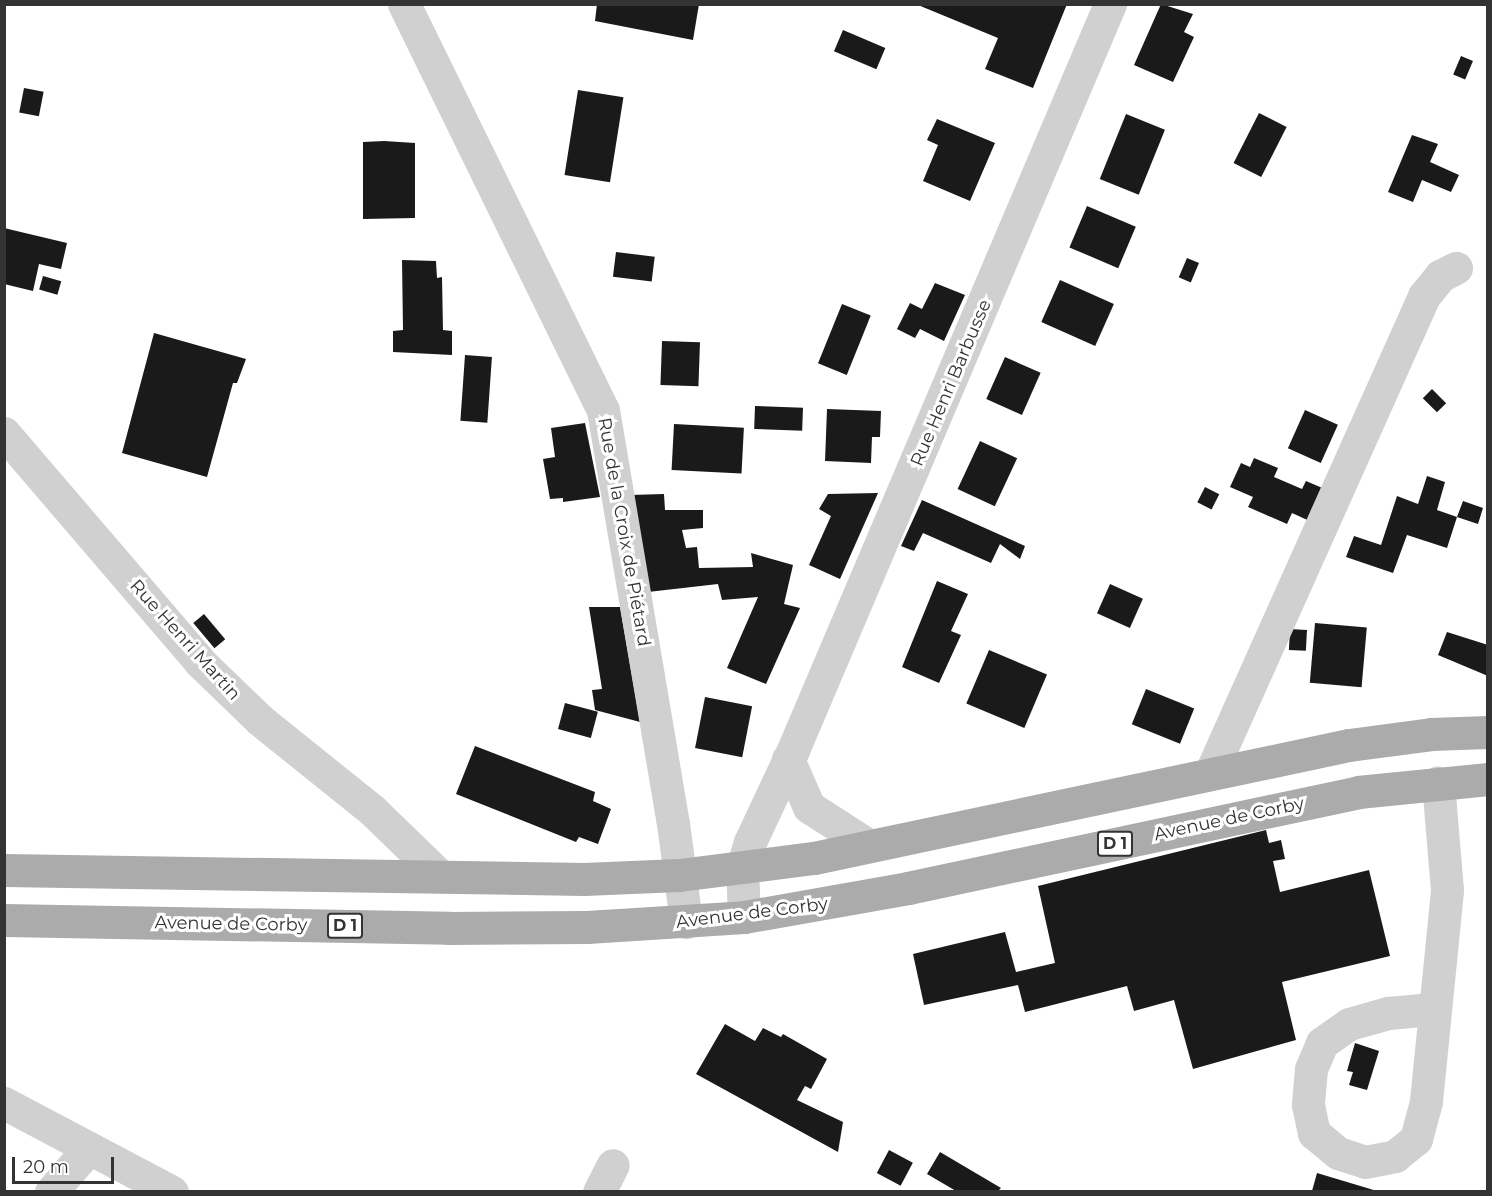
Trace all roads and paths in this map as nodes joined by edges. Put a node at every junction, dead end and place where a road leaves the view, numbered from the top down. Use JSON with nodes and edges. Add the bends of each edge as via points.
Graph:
{"nodes":[{"id":1,"x":404,"y":4,"type":"edge"},
{"id":2,"x":1110,"y":4,"type":"edge"},
{"id":3,"x":1456,"y":268,"type":"dead end"},
{"id":4,"x":4,"y":433,"type":"edge"},
{"id":5,"x":1488,"y":732,"type":"edge"},
{"id":6,"x":788,"y":759,"type":"junction"},
{"id":7,"x":1210,"y":774,"type":"junction"},
{"id":8,"x":1488,"y":779,"type":"edge"},
{"id":9,"x":1438,"y":782,"type":"junction"},
{"id":10,"x":870,"y":846,"type":"junction"},
{"id":11,"x":742,"y":868,"type":"junction"},
{"id":12,"x":4,"y":870,"type":"edge"},
{"id":13,"x":440,"y":876,"type":"junction"},
{"id":14,"x":680,"y":876,"type":"junction"},
{"id":15,"x":744,"y":917,"type":"junction"},
{"id":16,"x":4,"y":920,"type":"edge"},
{"id":17,"x":686,"y":922,"type":"junction"},
{"id":18,"x":1432,"y":1009,"type":"junction"},
{"id":19,"x":4,"y":1103,"type":"edge"},
{"id":20,"x":89,"y":1148,"type":"junction"},
{"id":21,"x":51,"y":1191,"type":"edge"},
{"id":22,"x":172,"y":1191,"type":"edge"}],
"edges":[{"from":1,"to":14,"type":"street","name":"Rue de la Croix de Piétard","via":[[603,410]]},
{"from":2,"to":6,"type":"street","name":"Rue Henri Barbusse"},
{"from":3,"to":7,"type":"street","via":[[1440,276],[1424,296]]},
{"from":4,"to":13,"type":"street","name":"Rue Henri Martin","via":[[200,662],[260,720],[372,810]]},
{"from":5,"to":7,"type":"main road","via":[[1431,734],[1349,745]]},
{"from":6,"to":10,"type":"street","via":[[809,807]]},
{"from":6,"to":11,"type":"street","name":"Rue Henri Barbusse"},
{"from":7,"to":10,"type":"main road"},
{"from":8,"to":9,"type":"main road","name":"Avenue de Corby","number":"D 1"},
{"from":9,"to":15,"type":"main road","name":"Avenue de Corby","number":"D 1","via":[[1358,792],[896,891]]},
{"from":9,"to":18,"type":"street","via":[[1447,890]]},
{"from":10,"to":11,"type":"main road"},
{"from":11,"to":14,"type":"main road"},
{"from":11,"to":15,"type":"street","name":"Rue Henri Barbusse"},
{"from":12,"to":13,"type":"main road"},
{"from":13,"to":14,"type":"main road"},
{"from":14,"to":17,"type":"street","name":"Rue de la Croix de Piétard"},
{"from":15,"to":17,"type":"main road","name":"Avenue de Corby","number":"D 1"},
{"from":16,"to":17,"type":"main road","name":"Avenue de Corby","number":"D 1","via":[[449,928]]},
{"from":18,"to":18,"type":"street","via":[[1426,1101],[1416,1139],[1395,1156],[1365,1162],[1338,1153],[1314,1132],[1308,1105],[1311,1069],[1322,1043],[1349,1024],[1388,1013]]},
{"from":19,"to":20,"type":"street"},
{"from":20,"to":21,"type":"street"},
{"from":20,"to":22,"type":"street"}]}
